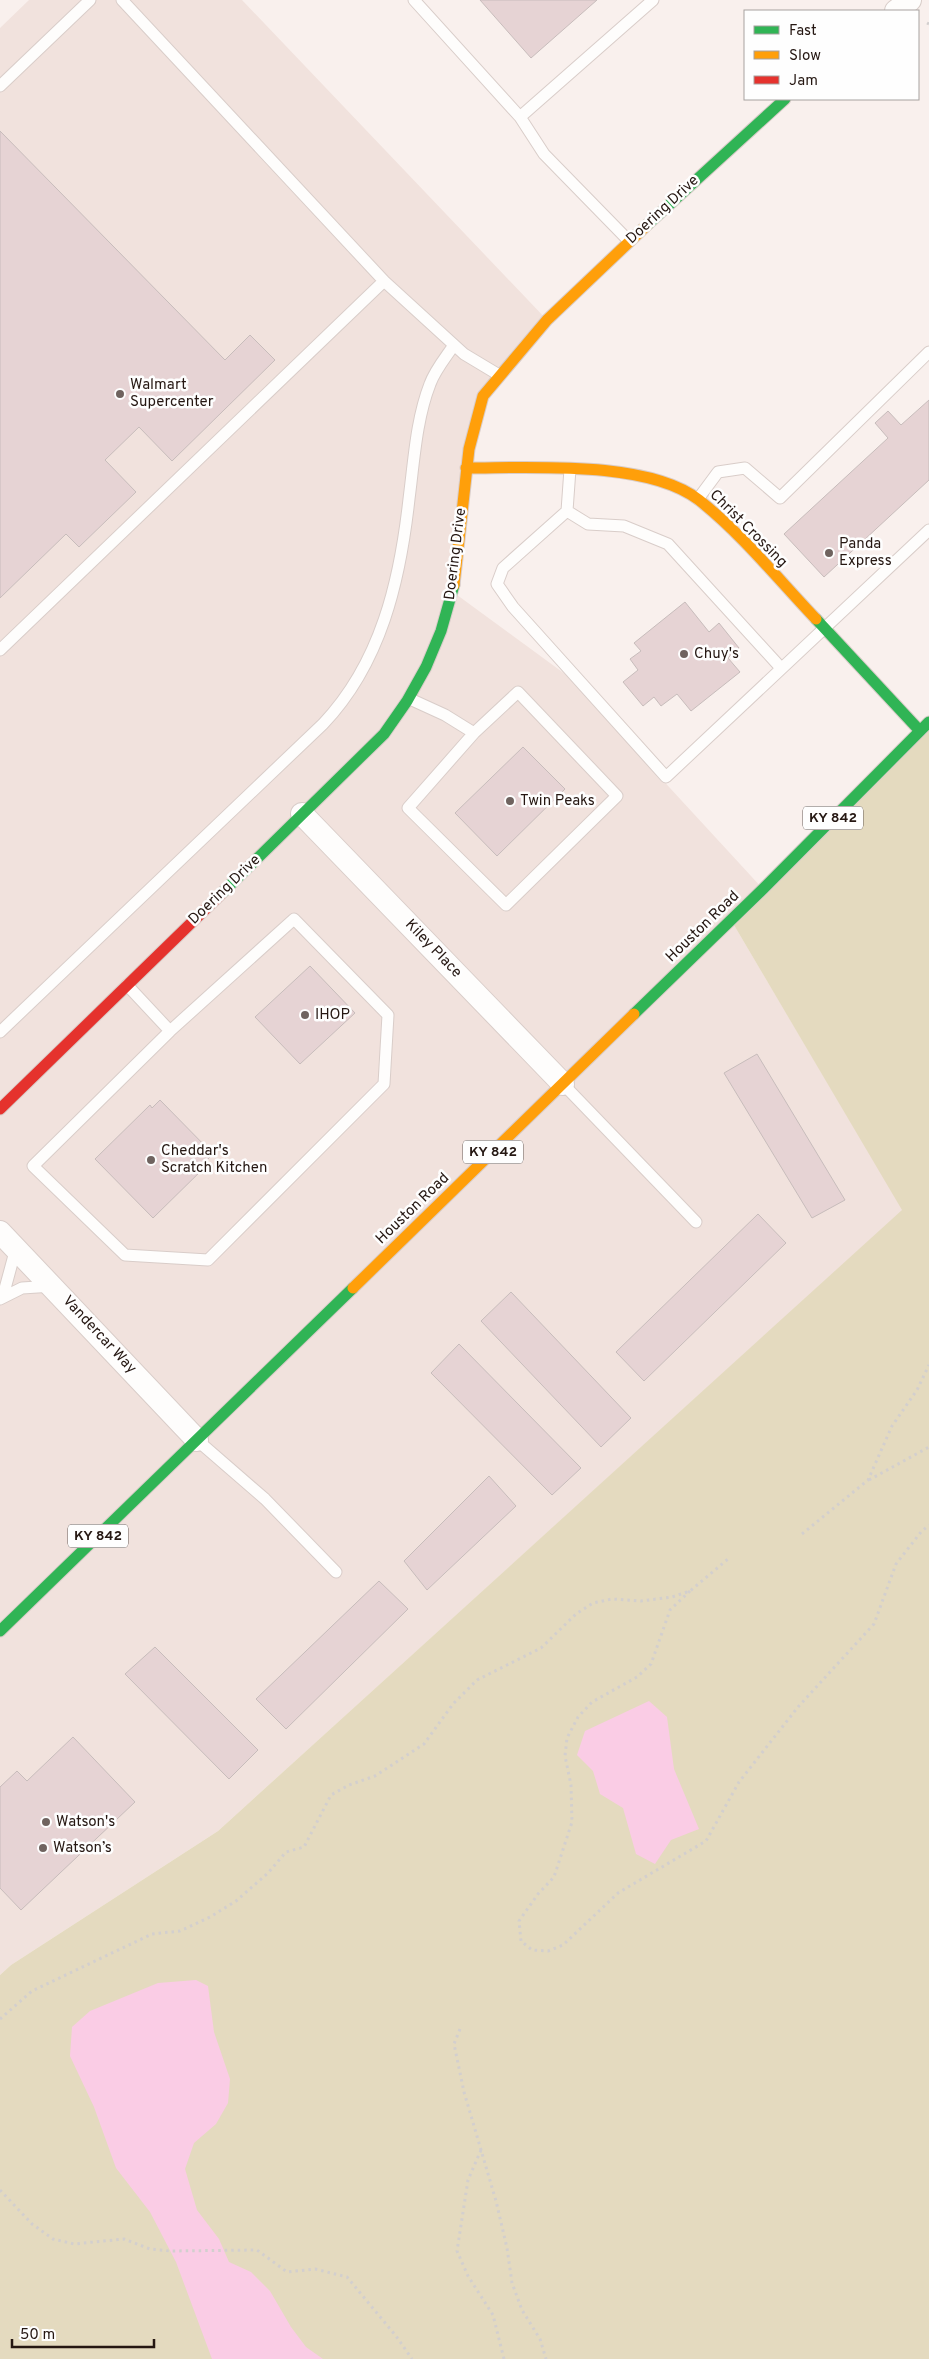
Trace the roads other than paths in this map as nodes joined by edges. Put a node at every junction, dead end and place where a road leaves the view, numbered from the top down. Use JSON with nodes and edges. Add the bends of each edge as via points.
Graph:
{"nodes":[{"id":1,"x":90,"y":0,"type":"edge"},
{"id":2,"x":122,"y":0,"type":"edge"},
{"id":3,"x":414,"y":0,"type":"edge"},
{"id":4,"x":653,"y":0,"type":"edge"},
{"id":5,"x":910,"y":0,"type":"edge"},
{"id":6,"x":897,"y":10,"type":"edge"},
{"id":7,"x":0,"y":86,"type":"edge"},
{"id":8,"x":784,"y":100,"type":"edge"},
{"id":9,"x":520,"y":118,"type":"junction"},
{"id":10,"x":629,"y":242,"type":"junction"},
{"id":11,"x":384,"y":281,"type":"junction"},
{"id":12,"x":454,"y":345,"type":"junction"},
{"id":13,"x":929,"y":352,"type":"edge"},
{"id":14,"x":499,"y":375,"type":"junction"},
{"id":15,"x":466,"y":468,"type":"junction"},
{"id":16,"x":570,"y":469,"type":"junction"},
{"id":17,"x":698,"y":499,"type":"junction"},
{"id":18,"x":567,"y":511,"type":"junction"},
{"id":19,"x":929,"y":530,"type":"edge"},
{"id":20,"x":824,"y":629,"type":"junction"},
{"id":21,"x":0,"y":650,"type":"edge"},
{"id":22,"x":781,"y":668,"type":"junction"},
{"id":23,"x":410,"y":699,"type":"junction"},
{"id":24,"x":929,"y":722,"type":"edge"},
{"id":25,"x":920,"y":731,"type":"junction"},
{"id":26,"x":474,"y":733,"type":"junction"},
{"id":27,"x":302,"y":814,"type":"junction"},
{"id":28,"x":127,"y":985,"type":"junction"},
{"id":29,"x":170,"y":1030,"type":"junction"},
{"id":30,"x":0,"y":1032,"type":"edge"},
{"id":31,"x":563,"y":1084,"type":"junction"},
{"id":32,"x":0,"y":1109,"type":"edge"},
{"id":33,"x":696,"y":1222,"type":"dead end"},
{"id":34,"x":0,"y":1232,"type":"edge"},
{"id":35,"x":16,"y":1248,"type":"junction"},
{"id":36,"x":53,"y":1286,"type":"junction"},
{"id":37,"x":2,"y":1297,"type":"edge"},
{"id":38,"x":197,"y":1440,"type":"junction"},
{"id":39,"x":336,"y":1572,"type":"dead end"},
{"id":40,"x":0,"y":1631,"type":"edge"}],
"edges":[{"from":1,"to":7,"type":"lane"},
{"from":2,"to":11,"type":"lane"},
{"from":3,"to":9,"type":"lane"},
{"from":4,"to":9,"type":"lane"},
{"from":5,"to":6,"type":"street"},
{"from":8,"to":10,"type":"street","name":"Doering Drive"},
{"from":9,"to":10,"type":"lane","via":[[544,154]]},
{"from":10,"to":14,"type":"street","name":"Doering Drive","via":[[547,320]]},
{"from":11,"to":12,"type":"lane"},
{"from":11,"to":21,"type":"lane"},
{"from":12,"to":14,"type":"lane"},
{"from":12,"to":30,"type":"lane","via":[[430,383],[418,433],[398,572],[380,633],[362,674],[323,724]]},
{"from":13,"to":17,"type":"lane","via":[[780,498],[744,468],[718,472]]},
{"from":14,"to":15,"type":"street","name":"Doering Drive","via":[[483,396]]},
{"from":15,"to":16,"type":"street","name":"Christ Crossing"},
{"from":15,"to":23,"type":"street","name":"Doering Drive","via":[[453,592],[438,640]]},
{"from":16,"to":17,"type":"street","name":"Christ Crossing","via":[[632,473],[666,482]]},
{"from":16,"to":18,"type":"lane"},
{"from":17,"to":20,"type":"street","name":"Christ Crossing","via":[[738,536]]},
{"from":18,"to":22,"type":"lane","via":[[588,524],[624,526],[668,544]]},
{"from":18,"to":22,"type":"lane","via":[[503,568],[497,584],[522,618],[666,777]]},
{"from":19,"to":20,"type":"lane"},
{"from":20,"to":22,"type":"lane"},
{"from":20,"to":25,"type":"street","name":"Christ Crossing"},
{"from":23,"to":26,"type":"lane"},
{"from":23,"to":27,"type":"street","name":"Doering Drive","via":[[369,750]]},
{"from":24,"to":25,"type":"street","name":"Houston Road","number":"KY 842"},
{"from":25,"to":31,"type":"street","name":"Houston Road","number":"KY 842"},
{"from":26,"to":26,"type":"lane","via":[[518,692],[617,796],[506,905],[408,808]]},
{"from":27,"to":28,"type":"street","name":"Doering Drive"},
{"from":27,"to":31,"type":"street","name":"Kiley Place"},
{"from":28,"to":29,"type":"lane"},
{"from":28,"to":32,"type":"street","name":"Doering Drive"},
{"from":29,"to":29,"type":"lane","via":[[294,920],[388,1015],[384,1084],[208,1260],[126,1255],[33,1166]]},
{"from":31,"to":33,"type":"lane"},
{"from":31,"to":38,"type":"street","name":"Houston Road","number":"KY 842"},
{"from":34,"to":35,"type":"street","name":"Vandercar Way"},
{"from":35,"to":36,"type":"street","name":"Vandercar Way"},
{"from":35,"to":37,"type":"lane"},
{"from":36,"to":37,"type":"lane","via":[[22,1288]]},
{"from":36,"to":38,"type":"street","name":"Vandercar Way"},
{"from":38,"to":39,"type":"lane","via":[[265,1499]]},
{"from":38,"to":40,"type":"street","name":"Houston Road","number":"KY 842"}]}
